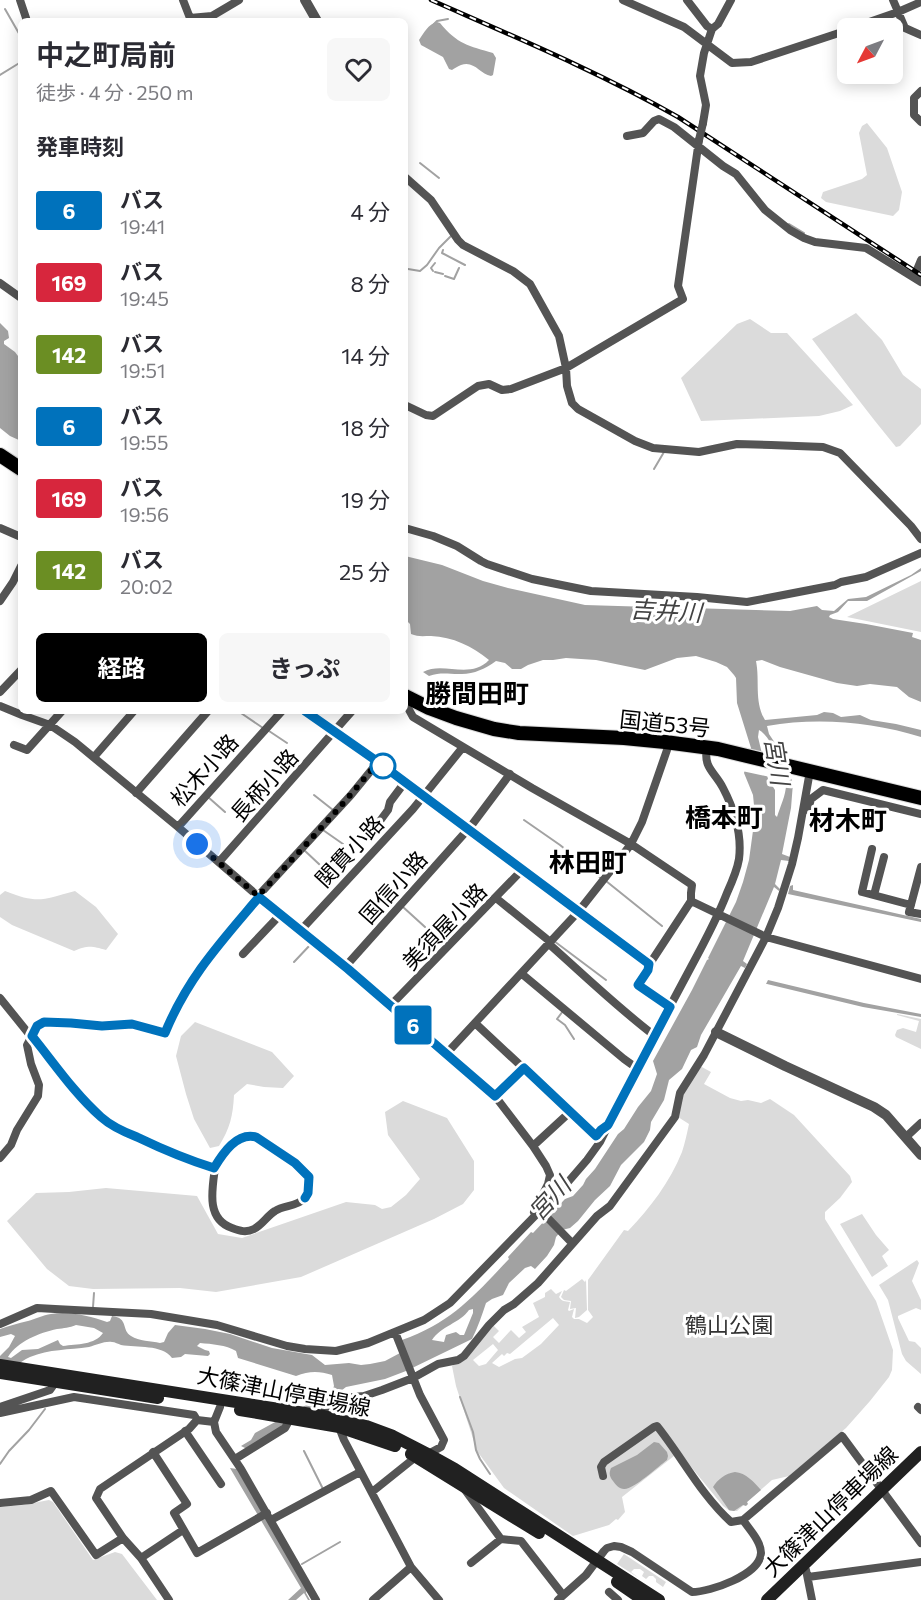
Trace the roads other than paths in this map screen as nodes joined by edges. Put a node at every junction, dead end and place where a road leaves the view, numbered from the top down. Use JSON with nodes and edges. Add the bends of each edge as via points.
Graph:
{"nodes":[{"id":1,"x":20,"y":0,"type":"edge"},
{"id":2,"x":183,"y":0,"type":"edge"},
{"id":3,"x":239,"y":0,"type":"edge"},
{"id":4,"x":305,"y":0,"type":"edge"},
{"id":5,"x":623,"y":0,"type":"edge"},
{"id":6,"x":687,"y":0,"type":"edge"},
{"id":7,"x":731,"y":0,"type":"edge"},
{"id":8,"x":893,"y":0,"type":"edge"},
{"id":9,"x":921,"y":2,"type":"edge"},
{"id":10,"x":898,"y":12,"type":"junction"},
{"id":11,"x":26,"y":18,"type":"edge"},
{"id":12,"x":212,"y":18,"type":"edge"},
{"id":13,"x":315,"y":18,"type":"edge"},
{"id":14,"x":881,"y":18,"type":"edge"},
{"id":15,"x":712,"y":29,"type":"junction"},
{"id":16,"x":837,"y":34,"type":"edge"},
{"id":17,"x":921,"y":35,"type":"edge"},
{"id":18,"x":707,"y":44,"type":"junction"},
{"id":19,"x":921,"y":92,"type":"edge"},
{"id":20,"x":921,"y":122,"type":"edge"},
{"id":21,"x":627,"y":136,"type":"dead end"},
{"id":22,"x":698,"y":143,"type":"junction"},
{"id":23,"x":408,"y":180,"type":"edge"},
{"id":24,"x":921,"y":260,"type":"edge"},
{"id":25,"x":918,"y":280,"type":"edge"},
{"id":26,"x":0,"y":283,"type":"edge"},
{"id":27,"x":18,"y":296,"type":"edge"},
{"id":28,"x":566,"y":368,"type":"junction"},
{"id":29,"x":408,"y":406,"type":"edge"},
{"id":30,"x":0,"y":446,"type":"edge"},
{"id":31,"x":0,"y":455,"type":"edge"},
{"id":32,"x":18,"y":458,"type":"edge"},
{"id":33,"x":18,"y":467,"type":"edge"},
{"id":34,"x":0,"y":528,"type":"edge"},
{"id":35,"x":408,"y":529,"type":"edge"},
{"id":36,"x":18,"y":536,"type":"edge"},
{"id":37,"x":921,"y":538,"type":"edge"},
{"id":38,"x":921,"y":553,"type":"edge"},
{"id":39,"x":17,"y":584,"type":"edge"},
{"id":40,"x":0,"y":601,"type":"edge"},
{"id":41,"x":18,"y":673,"type":"edge"},
{"id":42,"x":0,"y":692,"type":"edge"},
{"id":43,"x":408,"y":703,"type":"edge"},
{"id":44,"x":408,"y":704,"type":"edge"},
{"id":45,"x":0,"y":706,"type":"edge"},
{"id":46,"x":408,"y":707,"type":"edge"},
{"id":47,"x":18,"y":713,"type":"edge"},
{"id":48,"x":20,"y":714,"type":"edge"},
{"id":49,"x":59,"y":714,"type":"edge"},
{"id":50,"x":131,"y":714,"type":"edge"},
{"id":51,"x":205,"y":714,"type":"edge"},
{"id":52,"x":279,"y":714,"type":"edge"},
{"id":53,"x":309,"y":714,"type":"edge"},
{"id":54,"x":349,"y":714,"type":"edge"},
{"id":55,"x":50,"y":725,"type":"junction"},
{"id":56,"x":334,"y":731,"type":"junction"},
{"id":57,"x":14,"y":745,"type":"dead end"},
{"id":58,"x":463,"y":747,"type":"junction"},
{"id":59,"x":668,"y":750,"type":"junction"},
{"id":60,"x":712,"y":753,"type":"junction"},
{"id":61,"x":94,"y":757,"type":"junction"},
{"id":62,"x":378,"y":762,"type":"junction"},
{"id":63,"x":510,"y":774,"type":"junction"},
{"id":64,"x":807,"y":774,"type":"junction"},
{"id":65,"x":405,"y":782,"type":"junction"},
{"id":66,"x":136,"y":793,"type":"junction"},
{"id":67,"x":424,"y":797,"type":"junction"},
{"id":68,"x":921,"y":798,"type":"edge"},
{"id":69,"x":921,"y":807,"type":"edge"},
{"id":70,"x":921,"y":814,"type":"edge"},
{"id":71,"x":178,"y":827,"type":"junction"},
{"id":72,"x":374,"y":829,"type":"dead end"},
{"id":73,"x":467,"y":829,"type":"junction"},
{"id":74,"x":798,"y":838,"type":"junction"},
{"id":75,"x":630,"y":844,"type":"junction"},
{"id":76,"x":219,"y":862,"type":"junction"},
{"id":77,"x":921,"y":867,"type":"edge"},
{"id":78,"x":522,"y":870,"type":"junction"},
{"id":79,"x":874,"y":895,"type":"junction"},
{"id":80,"x":258,"y":897,"type":"junction"},
{"id":81,"x":496,"y":898,"type":"junction"},
{"id":82,"x":691,"y":901,"type":"junction"},
{"id":83,"x":910,"y":905,"type":"junction"},
{"id":84,"x":578,"y":912,"type":"junction"},
{"id":85,"x":921,"y":914,"type":"edge"},
{"id":86,"x":280,"y":915,"type":"junction"},
{"id":87,"x":719,"y":915,"type":"junction"},
{"id":88,"x":301,"y":930,"type":"junction"},
{"id":89,"x":766,"y":937,"type":"junction"},
{"id":90,"x":549,"y":944,"type":"junction"},
{"id":91,"x":243,"y":954,"type":"dead end"},
{"id":92,"x":649,"y":964,"type":"junction"},
{"id":93,"x":345,"y":967,"type":"junction"},
{"id":94,"x":522,"y":974,"type":"junction"},
{"id":95,"x":920,"y":976,"type":"edge"},
{"id":96,"x":0,"y":998,"type":"edge"},
{"id":97,"x":390,"y":1006,"type":"junction"},
{"id":98,"x":670,"y":1007,"type":"junction"},
{"id":99,"x":475,"y":1023,"type":"junction"},
{"id":100,"x":716,"y":1032,"type":"junction"},
{"id":101,"x":32,"y":1036,"type":"junction"},
{"id":102,"x":655,"y":1036,"type":"junction"},
{"id":103,"x":447,"y":1053,"type":"junction"},
{"id":104,"x":524,"y":1068,"type":"junction"},
{"id":105,"x":638,"y":1069,"type":"junction"},
{"id":106,"x":495,"y":1096,"type":"junction"},
{"id":107,"x":570,"y":1112,"type":"junction"},
{"id":108,"x":921,"y":1123,"type":"edge"},
{"id":109,"x":608,"y":1125,"type":"junction"},
{"id":110,"x":906,"y":1137,"type":"junction"},
{"id":111,"x":533,"y":1146,"type":"junction"},
{"id":112,"x":921,"y":1155,"type":"edge"},
{"id":113,"x":0,"y":1158,"type":"edge"},
{"id":114,"x":214,"y":1168,"type":"junction"},
{"id":115,"x":538,"y":1212,"type":"junction"},
{"id":116,"x":572,"y":1243,"type":"junction"},
{"id":117,"x":0,"y":1323,"type":"edge"},
{"id":118,"x":396,"y":1334,"type":"junction"},
{"id":119,"x":0,"y":1365,"type":"edge"},
{"id":120,"x":0,"y":1374,"type":"edge"},
{"id":121,"x":412,"y":1377,"type":"junction"},
{"id":122,"x":52,"y":1379,"type":"junction"},
{"id":123,"x":0,"y":1407,"type":"edge"},
{"id":124,"x":220,"y":1407,"type":"junction"},
{"id":125,"x":0,"y":1413,"type":"edge"},
{"id":126,"x":324,"y":1416,"type":"junction"},
{"id":127,"x":290,"y":1419,"type":"junction"},
{"id":128,"x":198,"y":1420,"type":"junction"},
{"id":129,"x":214,"y":1422,"type":"junction"},
{"id":130,"x":339,"y":1427,"type":"junction"},
{"id":131,"x":185,"y":1431,"type":"junction"},
{"id":132,"x":153,"y":1452,"type":"junction"},
{"id":133,"x":921,"y":1452,"type":"edge"},
{"id":134,"x":422,"y":1455,"type":"junction"},
{"id":135,"x":235,"y":1459,"type":"junction"},
{"id":136,"x":360,"y":1472,"type":"junction"},
{"id":137,"x":603,"y":1476,"type":"dead end"},
{"id":138,"x":221,"y":1484,"type":"dead end"},
{"id":139,"x":460,"y":1484,"type":"junction"},
{"id":140,"x":882,"y":1490,"type":"junction"},
{"id":141,"x":372,"y":1492,"type":"junction"},
{"id":142,"x":0,"y":1503,"type":"edge"},
{"id":143,"x":269,"y":1516,"type":"junction"},
{"id":144,"x":742,"y":1520,"type":"junction"},
{"id":145,"x":183,"y":1530,"type":"junction"},
{"id":146,"x":123,"y":1538,"type":"junction"},
{"id":147,"x":501,"y":1539,"type":"junction"},
{"id":148,"x":921,"y":1543,"type":"edge"},
{"id":149,"x":141,"y":1558,"type":"junction"},
{"id":150,"x":921,"y":1562,"type":"edge"},
{"id":151,"x":471,"y":1563,"type":"dead end"},
{"id":152,"x":595,"y":1564,"type":"junction"},
{"id":153,"x":411,"y":1567,"type":"junction"},
{"id":154,"x":805,"y":1572,"type":"junction"},
{"id":155,"x":609,"y":1592,"type":"dead end"},
{"id":156,"x":560,"y":1598,"type":"edge"},
{"id":157,"x":169,"y":1600,"type":"edge"},
{"id":158,"x":316,"y":1600,"type":"edge"},
{"id":159,"x":373,"y":1600,"type":"edge"},
{"id":160,"x":439,"y":1600,"type":"edge"},
{"id":161,"x":618,"y":1600,"type":"edge"},
{"id":162,"x":643,"y":1600,"type":"edge"},
{"id":163,"x":659,"y":1600,"type":"edge"},
{"id":164,"x":767,"y":1600,"type":"edge"},
{"id":165,"x":812,"y":1600,"type":"edge"}],
"edges":[{"from":1,"to":11,"type":"street"},
{"from":2,"to":12,"type":"street","via":[[190,18]]},
{"from":3,"to":12,"type":"street"},
{"from":4,"to":13,"type":"street"},
{"from":5,"to":18,"type":"street","via":[[665,17]]},
{"from":6,"to":15,"type":"street"},
{"from":7,"to":15,"type":"street"},
{"from":8,"to":10,"type":"street"},
{"from":9,"to":10,"type":"street"},
{"from":10,"to":14,"type":"street"},
{"from":10,"to":17,"type":"street","via":[[905,28]]},
{"from":15,"to":18,"type":"street"},
{"from":16,"to":18,"type":"street","via":[[751,62],[732,63]]},
{"from":18,"to":22,"type":"street","bridge":true,"via":[[701,72],[706,105]]},
{"from":19,"to":20,"type":"street","via":[[914,98],[914,115]]},
{"from":21,"to":22,"type":"street","via":[[644,133],[659,119]]},
{"from":22,"to":25,"type":"street","via":[[736,174],[765,210],[790,230],[815,242],[866,248]]},
{"from":22,"to":28,"type":"street","via":[[678,286],[683,299]]},
{"from":23,"to":28,"type":"street","via":[[431,200],[463,245],[530,284],[559,336]]},
{"from":24,"to":25,"type":"street"},
{"from":26,"to":27,"type":"street"},
{"from":28,"to":29,"type":"street","via":[[511,389],[478,386],[433,416]]},
{"from":28,"to":37,"type":"street","via":[[567,386],[578,409],[653,448],[699,452],[737,444],[823,447],[840,453]]},
{"from":30,"to":32,"type":"highway"},
{"from":31,"to":33,"type":"highway"},
{"from":34,"to":36,"type":"street"},
{"from":35,"to":38,"type":"street","via":[[532,579],[591,591],[730,601],[756,601],[827,587],[866,577]]},
{"from":39,"to":40,"type":"street"},
{"from":41,"to":42,"type":"street"},
{"from":43,"to":60,"type":"highway","name":"国道53号","via":[[494,729],[665,742]]},
{"from":44,"to":59,"type":"highway","name":"国道53号","via":[[445,723],[510,740]]},
{"from":45,"to":47,"type":"street"},
{"from":46,"to":58,"type":"street","via":[[413,717]]},
{"from":48,"to":55,"type":"street"},
{"from":49,"to":55,"type":"street"},
{"from":50,"to":61,"type":"street"},
{"from":51,"to":66,"type":"street"},
{"from":52,"to":71,"type":"street","name":"松木小路"},
{"from":53,"to":56,"type":"street"},
{"from":54,"to":56,"type":"street","name":"長柄小路"},
{"from":55,"to":57,"type":"street","via":[[27,750]]},
{"from":55,"to":61,"type":"street"},
{"from":56,"to":62,"type":"street"},
{"from":56,"to":76,"type":"street","name":"長柄小路"},
{"from":58,"to":63,"type":"street"},
{"from":58,"to":67,"type":"street","name":"関貫小路"},
{"from":59,"to":60,"type":"highway","name":"国道53号"},
{"from":59,"to":75,"type":"street"},
{"from":60,"to":64,"type":"highway","name":"国道53号"},
{"from":60,"to":87,"type":"street","via":[[708,766],[728,797],[738,834],[736,873]]},
{"from":61,"to":66,"type":"street"},
{"from":62,"to":65,"type":"street"},
{"from":62,"to":80,"type":"street"},
{"from":63,"to":73,"type":"street","name":"国信小路"},
{"from":63,"to":75,"type":"street"},
{"from":64,"to":68,"type":"highway","name":"国道53号"},
{"from":64,"to":69,"type":"highway","name":"国道53号"},
{"from":64,"to":74,"type":"street"},
{"from":65,"to":67,"type":"street"},
{"from":65,"to":72,"type":"street"},
{"from":66,"to":71,"type":"street"},
{"from":67,"to":73,"type":"street"},
{"from":67,"to":88,"type":"street","name":"関貫小路"},
{"from":70,"to":74,"type":"street","via":[[823,790],[811,800]]},
{"from":71,"to":76,"type":"street"},
{"from":73,"to":78,"type":"street"},
{"from":73,"to":93,"type":"street","name":"国信小路"},
{"from":74,"to":89,"type":"street"},
{"from":75,"to":82,"type":"street","via":[[692,885]]},
{"from":75,"to":84,"type":"street"},
{"from":76,"to":80,"type":"street"},
{"from":77,"to":83,"type":"street"},
{"from":78,"to":81,"type":"street","name":"美須屋小路"},
{"from":78,"to":84,"type":"street"},
{"from":79,"to":79,"type":"street","via":[[889,859],[870,852],[862,892]]},
{"from":79,"to":83,"type":"street"},
{"from":80,"to":86,"type":"street"},
{"from":80,"to":101,"type":"street","via":[[202,964],[165,1033],[132,1024],[44,1022]]},
{"from":81,"to":90,"type":"street"},
{"from":81,"to":97,"type":"street","name":"美須屋小路"},
{"from":82,"to":87,"type":"street"},
{"from":82,"to":92,"type":"street"},
{"from":83,"to":85,"type":"street","via":[[909,912]]},
{"from":84,"to":90,"type":"street"},
{"from":84,"to":92,"type":"street"},
{"from":86,"to":88,"type":"street"},
{"from":86,"to":91,"type":"street"},
{"from":87,"to":89,"type":"street"},
{"from":87,"to":98,"type":"street"},
{"from":88,"to":93,"type":"street"},
{"from":89,"to":95,"type":"street"},
{"from":89,"to":100,"type":"street"},
{"from":90,"to":94,"type":"street"},
{"from":90,"to":102,"type":"street"},
{"from":92,"to":98,"type":"street","via":[[638,985]]},
{"from":93,"to":97,"type":"street"},
{"from":94,"to":99,"type":"street"},
{"from":94,"to":105,"type":"street"},
{"from":96,"to":101,"type":"street"},
{"from":97,"to":103,"type":"street"},
{"from":98,"to":102,"type":"street"},
{"from":99,"to":103,"type":"street"},
{"from":99,"to":104,"type":"street"},
{"from":100,"to":110,"type":"street","via":[[874,1107]]},
{"from":100,"to":116,"type":"street","via":[[680,1093],[675,1117],[610,1206]]},
{"from":101,"to":113,"type":"street","via":[[27,1050],[39,1085],[38,1096]]},
{"from":101,"to":114,"type":"street","via":[[102,1118],[151,1144]]},
{"from":102,"to":105,"type":"street"},
{"from":103,"to":106,"type":"street"},
{"from":104,"to":106,"type":"street"},
{"from":104,"to":107,"type":"street"},
{"from":105,"to":109,"type":"street"},
{"from":106,"to":111,"type":"street"},
{"from":107,"to":109,"type":"street","via":[[596,1136]]},
{"from":107,"to":111,"type":"street"},
{"from":108,"to":110,"type":"street"},
{"from":109,"to":115,"type":"street","via":[[587,1160]]},
{"from":110,"to":112,"type":"street"},
{"from":111,"to":115,"type":"street","via":[[550,1174],[534,1210]]},
{"from":114,"to":114,"type":"street","via":[[239,1138],[249,1135],[295,1163],[309,1177],[308,1193],[296,1204],[274,1212],[257,1228],[242,1231],[227,1227],[217,1218],[211,1192]]},
{"from":115,"to":116,"type":"street"},
{"from":115,"to":118,"type":"street","via":[[450,1303]]},
{"from":116,"to":121,"type":"street","via":[[538,1283],[489,1325],[464,1356]]},
{"from":117,"to":118,"type":"street","via":[[37,1308],[151,1314],[217,1325],[287,1346],[336,1351]]},
{"from":118,"to":121,"type":"street"},
{"from":119,"to":122,"type":"main road","name":"大篠津山停車場線"},
{"from":120,"to":122,"type":"main road","name":"大篠津山停車場線"},
{"from":121,"to":126,"type":"street","via":[[364,1396],[333,1401],[325,1408]]},
{"from":121,"to":134,"type":"street","via":[[444,1440],[441,1447]]},
{"from":122,"to":123,"type":"street","via":[[50,1390]]},
{"from":122,"to":124,"type":"main road","name":"大篠津山停車場線"},
{"from":122,"to":126,"type":"main road","name":"大篠津山停車場線"},
{"from":124,"to":127,"type":"main road","name":"大篠津山停車場線"},
{"from":124,"to":129,"type":"street"},
{"from":125,"to":128,"type":"street","via":[[74,1396],[194,1415]]},
{"from":126,"to":134,"type":"main road","name":"大篠津山停車場線","via":[[393,1436]]},
{"from":127,"to":130,"type":"main road","name":"大篠津山停車場線"},
{"from":127,"to":135,"type":"street","via":[[285,1428]]},
{"from":128,"to":129,"type":"street"},
{"from":128,"to":131,"type":"street"},
{"from":129,"to":135,"type":"street","via":[[216,1432]]},
{"from":130,"to":134,"type":"main road","name":"大篠津山停車場線"},
{"from":130,"to":136,"type":"street"},
{"from":131,"to":132,"type":"street"},
{"from":131,"to":138,"type":"street"},
{"from":132,"to":145,"type":"street","via":[[187,1504],[174,1513]]},
{"from":132,"to":146,"type":"street","via":[[100,1489],[96,1498]]},
{"from":133,"to":140,"type":"main road","name":"大篠津山停車場線"},
{"from":134,"to":139,"type":"main road","name":"大篠津山停車場線"},
{"from":134,"to":141,"type":"street"},
{"from":134,"to":152,"type":"main road","name":"大篠津山停車場線","via":[[455,1469]]},
{"from":135,"to":143,"type":"street"},
{"from":136,"to":141,"type":"street"},
{"from":136,"to":143,"type":"street"},
{"from":137,"to":144,"type":"street","via":[[604,1462],[657,1426],[725,1516],[731,1522]]},
{"from":139,"to":147,"type":"street"},
{"from":139,"to":152,"type":"main road","name":"大篠津山停車場線"},
{"from":140,"to":144,"type":"street","via":[[842,1436]]},
{"from":140,"to":148,"type":"street"},
{"from":140,"to":154,"type":"main road","name":"大篠津山停車場線"},
{"from":141,"to":153,"type":"street"},
{"from":142,"to":146,"type":"street","via":[[31,1500],[51,1491],[96,1555]]},
{"from":143,"to":145,"type":"street","via":[[197,1553]]},
{"from":143,"to":158,"type":"street"},
{"from":144,"to":152,"type":"street","via":[[758,1542],[759,1560],[751,1570],[703,1592],[692,1592],[621,1547],[608,1548]]},
{"from":145,"to":149,"type":"street"},
{"from":146,"to":149,"type":"street"},
{"from":147,"to":151,"type":"street"},
{"from":147,"to":156,"type":"street","via":[[521,1541]]},
{"from":149,"to":157,"type":"street"},
{"from":150,"to":154,"type":"street"},
{"from":152,"to":156,"type":"street"},
{"from":152,"to":162,"type":"main road","name":"大篠津山停車場線"},
{"from":152,"to":163,"type":"main road","name":"大篠津山停車場線"},
{"from":153,"to":159,"type":"street"},
{"from":153,"to":160,"type":"street"},
{"from":154,"to":164,"type":"main road","name":"大篠津山停車場線"},
{"from":154,"to":165,"type":"street"},
{"from":155,"to":161,"type":"street"}]}
